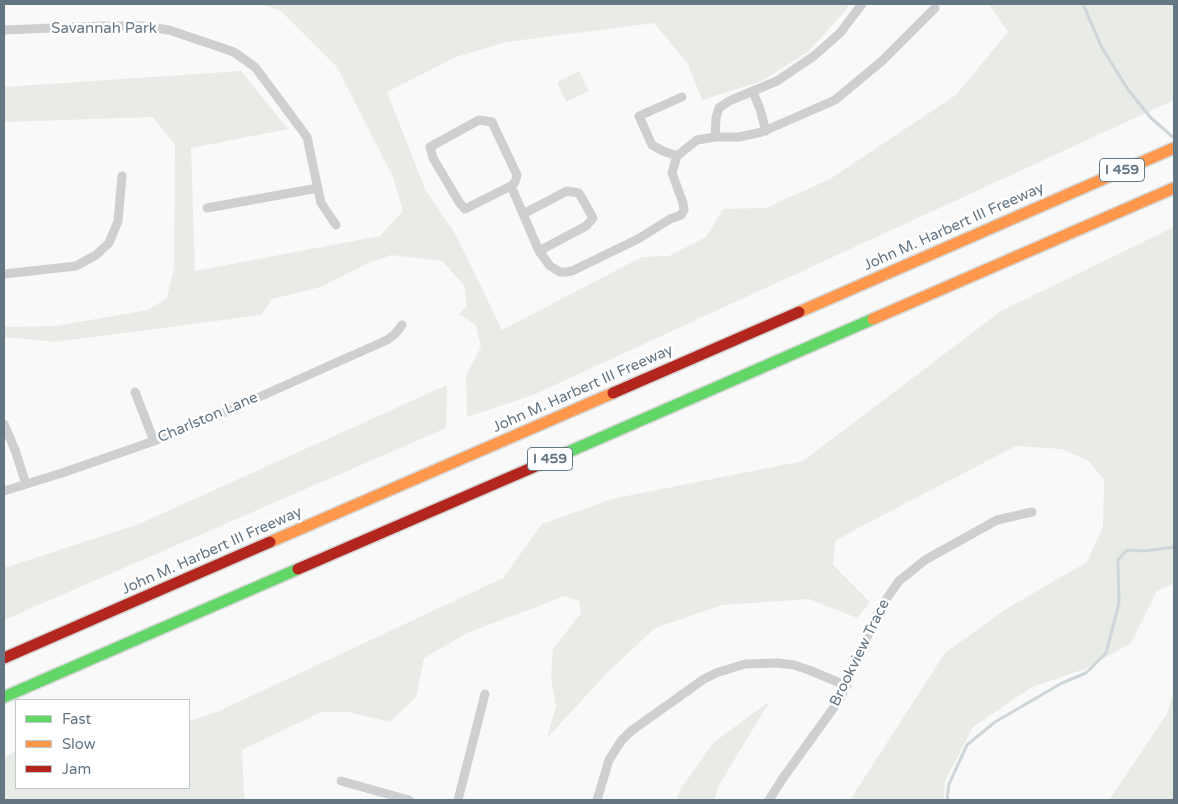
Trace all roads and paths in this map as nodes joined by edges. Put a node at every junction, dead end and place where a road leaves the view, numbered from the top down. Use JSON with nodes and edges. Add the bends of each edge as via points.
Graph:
{"nodes":[{"id":1,"x":862,"y":4,"type":"edge"},
{"id":2,"x":935,"y":8,"type":"dead end"},
{"id":3,"x":4,"y":30,"type":"edge"},
{"id":4,"x":753,"y":92,"type":"junction"},
{"id":5,"x":682,"y":97,"type":"dead end"},
{"id":6,"x":766,"y":131,"type":"junction"},
{"id":7,"x":715,"y":137,"type":"junction"},
{"id":8,"x":1174,"y":148,"type":"edge"},
{"id":9,"x":677,"y":156,"type":"junction"},
{"id":10,"x":122,"y":176,"type":"dead end"},
{"id":11,"x":511,"y":186,"type":"junction"},
{"id":12,"x":318,"y":188,"type":"junction"},
{"id":13,"x":1174,"y":188,"type":"edge"},
{"id":14,"x":1174,"y":200,"type":"edge"},
{"id":15,"x":207,"y":208,"type":"dead end"},
{"id":16,"x":523,"y":214,"type":"junction"},
{"id":17,"x":1114,"y":216,"type":"junction"},
{"id":18,"x":336,"y":225,"type":"dead end"},
{"id":19,"x":539,"y":251,"type":"junction"},
{"id":20,"x":4,"y":274,"type":"edge"},
{"id":21,"x":402,"y":325,"type":"dead end"},
{"id":22,"x":135,"y":392,"type":"dead end"},
{"id":23,"x":4,"y":424,"type":"edge"},
{"id":24,"x":154,"y":441,"type":"junction"},
{"id":25,"x":26,"y":484,"type":"junction"},
{"id":26,"x":4,"y":491,"type":"edge"},
{"id":27,"x":1032,"y":512,"type":"dead end"},
{"id":28,"x":4,"y":658,"type":"edge"},
{"id":29,"x":847,"y":686,"type":"junction"},
{"id":30,"x":485,"y":694,"type":"dead end"},
{"id":31,"x":4,"y":697,"type":"edge"},
{"id":32,"x":341,"y":782,"type":"dead end"},
{"id":33,"x":409,"y":800,"type":"edge"},
{"id":34,"x":458,"y":800,"type":"edge"},
{"id":35,"x":597,"y":800,"type":"edge"},
{"id":36,"x":768,"y":800,"type":"edge"}],
"edges":[{"from":1,"to":4,"type":"street","via":[[828,44],[793,71]]},
{"from":2,"to":6,"type":"street","via":[[882,61],[835,100]]},
{"from":3,"to":12,"type":"street","name":"Savannah Park","via":[[143,26],[169,30],[234,52],[255,67],[307,137]]},
{"from":4,"to":6,"type":"street"},
{"from":4,"to":7,"type":"street","via":[[720,108]]},
{"from":5,"to":9,"type":"street","via":[[639,116],[652,145]]},
{"from":6,"to":7,"type":"street","via":[[739,137]]},
{"from":7,"to":9,"type":"street","via":[[697,140]]},
{"from":8,"to":28,"type":"highway","name":"John M. Harbert III Freeway","number":"I 459"},
{"from":9,"to":19,"type":"street","via":[[672,173],[683,203],[681,215],[572,271],[560,272],[550,266]]},
{"from":10,"to":20,"type":"street","via":[[118,222],[109,243],[96,255],[76,266]]},
{"from":11,"to":11,"type":"street","via":[[465,209],[433,158],[430,146],[479,120],[492,122],[517,175]]},
{"from":11,"to":16,"type":"street"},
{"from":12,"to":15,"type":"street"},
{"from":12,"to":18,"type":"street","name":"Savannah Park","via":[[321,204]]},
{"from":13,"to":17,"type":"highway","number":"I 459"},
{"from":14,"to":17,"type":"highway"},
{"from":16,"to":19,"type":"street"},
{"from":16,"to":19,"type":"street","via":[[567,191],[579,193],[593,218],[586,226]]},
{"from":17,"to":31,"type":"highway","number":"I 459"},
{"from":21,"to":24,"type":"street","name":"Charlston Lane","via":[[382,342]]},
{"from":22,"to":24,"type":"street"},
{"from":23,"to":25,"type":"street"},
{"from":24,"to":25,"type":"street","name":"Charlston Lane"},
{"from":25,"to":26,"type":"street","name":"Charlston Lane"},
{"from":27,"to":29,"type":"street","name":"Brookview Trace","via":[[997,520],[925,560],[899,581],[880,608]]},
{"from":29,"to":35,"type":"street","via":[[794,665],[778,663],[745,664],[716,673],[621,741],[609,760]]},
{"from":29,"to":36,"type":"street","name":"Brookview Trace","via":[[833,711]]},
{"from":30,"to":34,"type":"street"},
{"from":32,"to":33,"type":"street"}]}
